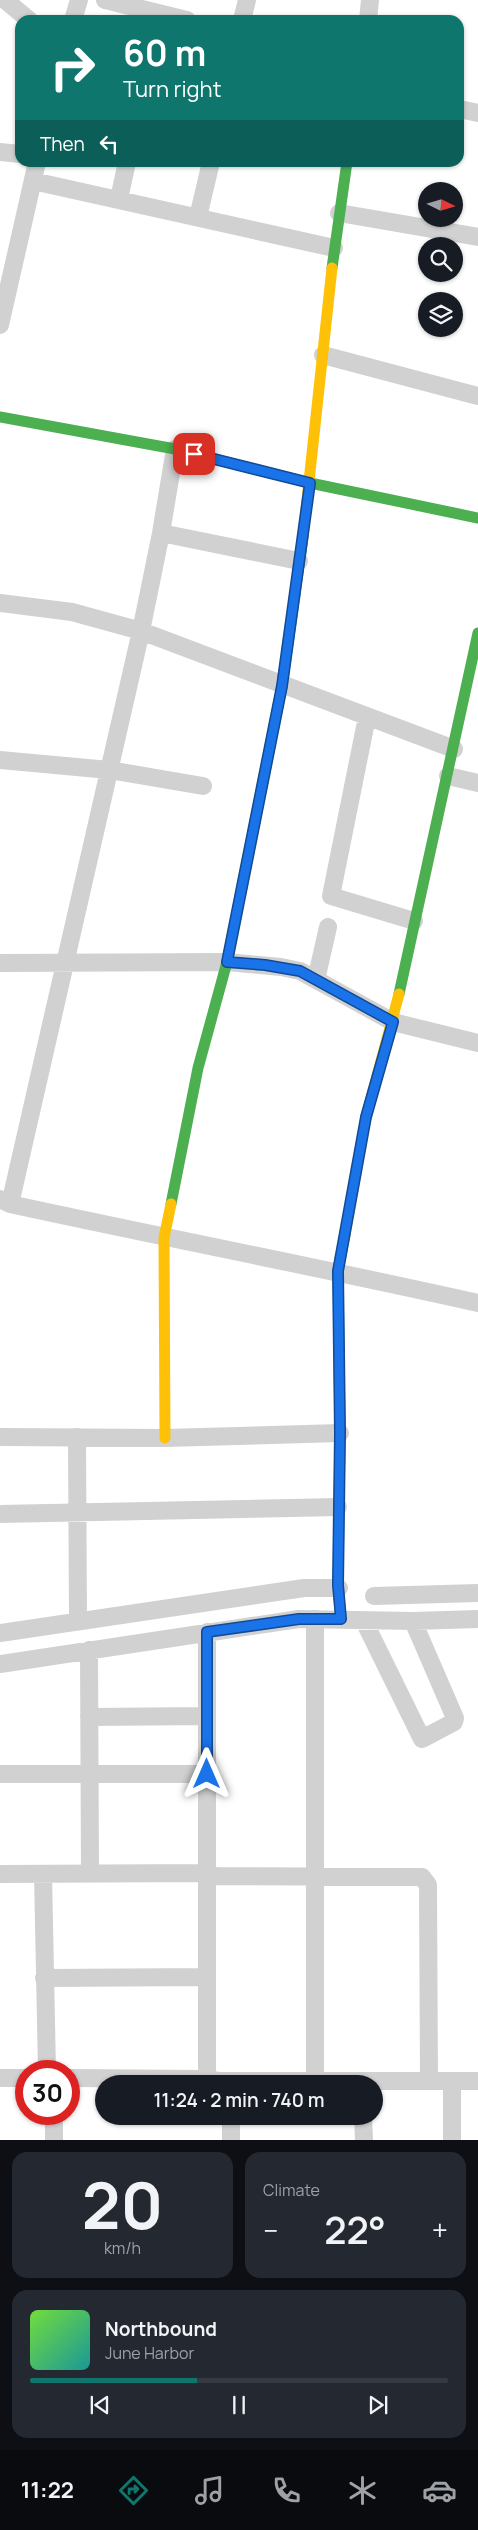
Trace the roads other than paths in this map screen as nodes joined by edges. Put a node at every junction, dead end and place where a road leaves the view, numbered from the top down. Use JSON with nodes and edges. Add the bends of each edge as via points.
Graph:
{"nodes":[{"id":1,"x":5,"y":0,"type":"edge"},
{"id":2,"x":79,"y":0,"type":"edge"},
{"id":3,"x":105,"y":0,"type":"edge"},
{"id":4,"x":247,"y":0,"type":"edge"},
{"id":5,"x":370,"y":0,"type":"edge"},
{"id":6,"x":23,"y":15,"type":"edge"},
{"id":7,"x":74,"y":15,"type":"edge"},
{"id":8,"x":153,"y":15,"type":"edge"},
{"id":9,"x":243,"y":15,"type":"edge"},
{"id":10,"x":368,"y":15,"type":"edge"},
{"id":11,"x":464,"y":110,"type":"edge"},
{"id":12,"x":478,"y":113,"type":"edge"},
{"id":13,"x":0,"y":152,"type":"edge"},
{"id":14,"x":15,"y":154,"type":"edge"},
{"id":15,"x":36,"y":167,"type":"edge"},
{"id":16,"x":126,"y":167,"type":"edge"},
{"id":17,"x":209,"y":167,"type":"edge"},
{"id":18,"x":346,"y":167,"type":"edge"},
{"id":19,"x":33,"y":180,"type":"junction"},
{"id":20,"x":119,"y":199,"type":"junction"},
{"id":21,"x":339,"y":213,"type":"junction"},
{"id":22,"x":198,"y":217,"type":"junction"},
{"id":23,"x":478,"y":237,"type":"edge"},
{"id":24,"x":334,"y":248,"type":"junction"},
{"id":25,"x":0,"y":324,"type":"edge"},
{"id":26,"x":323,"y":354,"type":"junction"},
{"id":27,"x":478,"y":396,"type":"edge"},
{"id":28,"x":0,"y":417,"type":"edge"},
{"id":29,"x":175,"y":449,"type":"junction"},
{"id":30,"x":310,"y":483,"type":"junction"},
{"id":31,"x":478,"y":518,"type":"edge"},
{"id":32,"x":161,"y":533,"type":"junction"},
{"id":33,"x":299,"y":561,"type":"junction"},
{"id":34,"x":0,"y":603,"type":"edge"},
{"id":35,"x":141,"y":631,"type":"junction"},
{"id":36,"x":478,"y":633,"type":"edge"},
{"id":37,"x":282,"y":686,"type":"junction"},
{"id":38,"x":366,"y":717,"type":"junction"},
{"id":39,"x":454,"y":748,"type":"junction"},
{"id":40,"x":0,"y":760,"type":"edge"},
{"id":41,"x":109,"y":770,"type":"junction"},
{"id":42,"x":448,"y":776,"type":"junction"},
{"id":43,"x":478,"y":783,"type":"edge"},
{"id":44,"x":203,"y":786,"type":"dead end"},
{"id":45,"x":414,"y":921,"type":"junction"},
{"id":46,"x":328,"y":926,"type":"dead end"},
{"id":47,"x":227,"y":962,"type":"junction"},
{"id":48,"x":0,"y":963,"type":"edge"},
{"id":49,"x":64,"y":963,"type":"junction"},
{"id":50,"x":316,"y":980,"type":"junction"},
{"id":51,"x":393,"y":1022,"type":"junction"},
{"id":52,"x":478,"y":1043,"type":"edge"},
{"id":53,"x":5,"y":1201,"type":"edge"},
{"id":54,"x":164,"y":1238,"type":"junction"},
{"id":55,"x":338,"y":1271,"type":"junction"},
{"id":56,"x":478,"y":1303,"type":"edge"},
{"id":57,"x":340,"y":1433,"type":"junction"},
{"id":58,"x":0,"y":1437,"type":"edge"},
{"id":59,"x":77,"y":1438,"type":"junction"},
{"id":60,"x":165,"y":1438,"type":"junction"},
{"id":61,"x":338,"y":1507,"type":"junction"},
{"id":62,"x":78,"y":1512,"type":"junction"},
{"id":63,"x":0,"y":1514,"type":"edge"},
{"id":64,"x":339,"y":1588,"type":"junction"},
{"id":65,"x":478,"y":1594,"type":"edge"},
{"id":66,"x":374,"y":1596,"type":"dead end"},
{"id":67,"x":315,"y":1619,"type":"junction"},
{"id":68,"x":341,"y":1619,"type":"junction"},
{"id":69,"x":478,"y":1619,"type":"edge"},
{"id":70,"x":78,"y":1620,"type":"junction"},
{"id":71,"x":364,"y":1621,"type":"junction"},
{"id":72,"x":413,"y":1621,"type":"junction"},
{"id":73,"x":207,"y":1632,"type":"junction"},
{"id":74,"x":0,"y":1633,"type":"edge"},
{"id":75,"x":89,"y":1650,"type":"junction"},
{"id":76,"x":0,"y":1664,"type":"edge"},
{"id":77,"x":207,"y":1716,"type":"junction"},
{"id":78,"x":89,"y":1717,"type":"junction"},
{"id":79,"x":0,"y":1774,"type":"edge"},
{"id":80,"x":90,"y":1774,"type":"junction"},
{"id":81,"x":207,"y":1774,"type":"junction"},
{"id":82,"x":207,"y":1873,"type":"junction"},
{"id":83,"x":0,"y":1874,"type":"edge"},
{"id":84,"x":43,"y":1874,"type":"junction"},
{"id":85,"x":90,"y":1874,"type":"junction"},
{"id":86,"x":316,"y":1876,"type":"junction"},
{"id":87,"x":207,"y":1977,"type":"junction"},
{"id":88,"x":44,"y":1978,"type":"junction"},
{"id":89,"x":47,"y":2060,"type":"edge"},
{"id":90,"x":207,"y":2075,"type":"edge"},
{"id":91,"x":315,"y":2075,"type":"edge"},
{"id":92,"x":0,"y":2078,"type":"edge"},
{"id":93,"x":15,"y":2078,"type":"edge"},
{"id":94,"x":80,"y":2078,"type":"edge"},
{"id":95,"x":95,"y":2078,"type":"edge"},
{"id":96,"x":429,"y":2080,"type":"junction"},
{"id":97,"x":452,"y":2080,"type":"junction"},
{"id":98,"x":383,"y":2081,"type":"edge"},
{"id":99,"x":478,"y":2081,"type":"edge"},
{"id":100,"x":54,"y":2125,"type":"edge"},
{"id":101,"x":231,"y":2125,"type":"edge"},
{"id":102,"x":363,"y":2125,"type":"edge"},
{"id":103,"x":54,"y":2140,"type":"edge"},
{"id":104,"x":231,"y":2140,"type":"edge"},
{"id":105,"x":364,"y":2140,"type":"edge"},
{"id":106,"x":452,"y":2140,"type":"edge"}],
"edges":[{"from":1,"to":6,"type":"street"},
{"from":2,"to":7,"type":"street"},
{"from":3,"to":8,"type":"street"},
{"from":4,"to":9,"type":"street"},
{"from":5,"to":10,"type":"street"},
{"from":11,"to":12,"type":"street"},
{"from":13,"to":14,"type":"street"},
{"from":15,"to":19,"type":"street"},
{"from":16,"to":20,"type":"street"},
{"from":17,"to":22,"type":"street"},
{"from":18,"to":21,"type":"street"},
{"from":19,"to":20,"type":"street"},
{"from":19,"to":25,"type":"street"},
{"from":20,"to":22,"type":"street"},
{"from":21,"to":23,"type":"street"},
{"from":21,"to":24,"type":"street"},
{"from":22,"to":24,"type":"street"},
{"from":24,"to":26,"type":"street"},
{"from":26,"to":27,"type":"street"},
{"from":26,"to":30,"type":"street"},
{"from":28,"to":29,"type":"street"},
{"from":29,"to":30,"type":"street"},
{"from":29,"to":32,"type":"street"},
{"from":30,"to":31,"type":"street"},
{"from":30,"to":33,"type":"street"},
{"from":32,"to":33,"type":"street"},
{"from":32,"to":35,"type":"street"},
{"from":33,"to":37,"type":"street"},
{"from":34,"to":35,"type":"street","via":[[72,612]]},
{"from":35,"to":37,"type":"street"},
{"from":35,"to":41,"type":"street"},
{"from":36,"to":39,"type":"street"},
{"from":37,"to":38,"type":"street"},
{"from":37,"to":47,"type":"street"},
{"from":38,"to":39,"type":"street"},
{"from":38,"to":45,"type":"street","via":[[331,896]]},
{"from":39,"to":42,"type":"street"},
{"from":40,"to":41,"type":"street"},
{"from":41,"to":44,"type":"street"},
{"from":41,"to":49,"type":"street"},
{"from":42,"to":43,"type":"street"},
{"from":42,"to":45,"type":"street"},
{"from":45,"to":51,"type":"street"},
{"from":46,"to":50,"type":"street"},
{"from":47,"to":49,"type":"street"},
{"from":47,"to":50,"type":"street","via":[[300,971]]},
{"from":47,"to":54,"type":"street","via":[[198,1068]]},
{"from":48,"to":49,"type":"street"},
{"from":49,"to":53,"type":"street"},
{"from":50,"to":51,"type":"street"},
{"from":51,"to":52,"type":"street"},
{"from":51,"to":55,"type":"street","via":[[366,1117]]},
{"from":53,"to":54,"type":"street"},
{"from":54,"to":55,"type":"street"},
{"from":54,"to":60,"type":"street"},
{"from":55,"to":56,"type":"street"},
{"from":55,"to":57,"type":"street"},
{"from":57,"to":60,"type":"street"},
{"from":57,"to":61,"type":"street"},
{"from":58,"to":59,"type":"street"},
{"from":59,"to":60,"type":"street"},
{"from":59,"to":62,"type":"street"},
{"from":61,"to":62,"type":"street"},
{"from":61,"to":64,"type":"street"},
{"from":62,"to":63,"type":"street"},
{"from":62,"to":70,"type":"street"},
{"from":64,"to":68,"type":"street"},
{"from":64,"to":70,"type":"street","via":[[304,1588]]},
{"from":65,"to":66,"type":"street"},
{"from":67,"to":68,"type":"street"},
{"from":67,"to":73,"type":"street"},
{"from":67,"to":86,"type":"street"},
{"from":68,"to":71,"type":"street"},
{"from":69,"to":72,"type":"street"},
{"from":70,"to":74,"type":"street"},
{"from":71,"to":72,"type":"street"},
{"from":71,"to":72,"type":"street","via":[[422,1739],[454,1722],[455,1718]]},
{"from":73,"to":75,"type":"street"},
{"from":73,"to":77,"type":"street"},
{"from":75,"to":76,"type":"street"},
{"from":75,"to":78,"type":"street"},
{"from":77,"to":78,"type":"street"},
{"from":77,"to":81,"type":"street"},
{"from":78,"to":80,"type":"street"},
{"from":79,"to":80,"type":"street"},
{"from":80,"to":81,"type":"street"},
{"from":80,"to":85,"type":"street"},
{"from":81,"to":82,"type":"street"},
{"from":82,"to":85,"type":"street"},
{"from":82,"to":86,"type":"street","via":[[216,1876]]},
{"from":82,"to":87,"type":"street"},
{"from":83,"to":84,"type":"street"},
{"from":84,"to":85,"type":"street"},
{"from":84,"to":88,"type":"street"},
{"from":86,"to":91,"type":"street"},
{"from":86,"to":96,"type":"street","via":[[422,1877],[428,1884]]},
{"from":87,"to":88,"type":"street"},
{"from":87,"to":90,"type":"street"},
{"from":88,"to":89,"type":"street"},
{"from":92,"to":93,"type":"street"},
{"from":94,"to":95,"type":"street"},
{"from":96,"to":97,"type":"street"},
{"from":96,"to":98,"type":"street"},
{"from":97,"to":99,"type":"street"},
{"from":97,"to":106,"type":"street"},
{"from":100,"to":103,"type":"street"},
{"from":101,"to":104,"type":"street"},
{"from":102,"to":105,"type":"street"}]}
